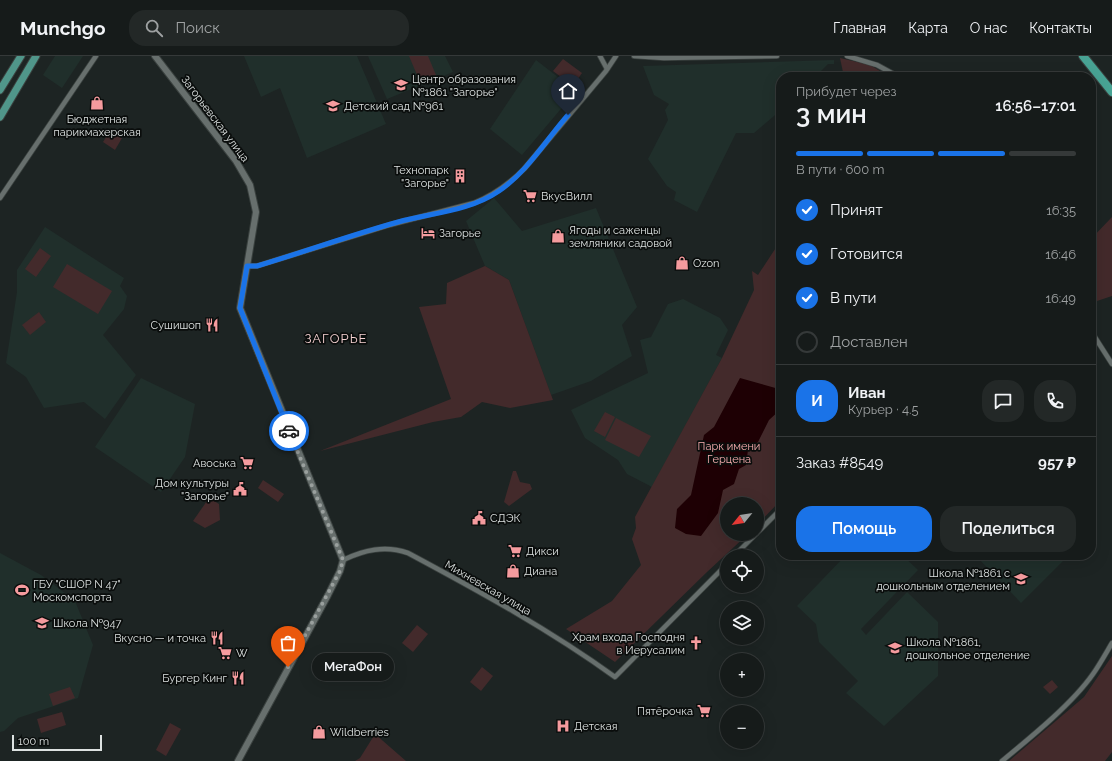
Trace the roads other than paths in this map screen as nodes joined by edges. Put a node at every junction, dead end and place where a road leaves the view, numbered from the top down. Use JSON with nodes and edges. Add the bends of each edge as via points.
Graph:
{"nodes":[{"id":1,"x":21,"y":56,"type":"edge"},
{"id":2,"x":36,"y":56,"type":"edge"},
{"id":3,"x":96,"y":56,"type":"edge"},
{"id":4,"x":155,"y":56,"type":"edge"},
{"id":5,"x":600,"y":56,"type":"edge"},
{"id":6,"x":616,"y":56,"type":"edge"},
{"id":7,"x":634,"y":56,"type":"edge"},
{"id":8,"x":777,"y":56,"type":"edge"},
{"id":9,"x":847,"y":56,"type":"edge"},
{"id":10,"x":1083,"y":56,"type":"edge"},
{"id":11,"x":607,"y":69,"type":"junction"},
{"id":12,"x":890,"y":72,"type":"edge"},
{"id":13,"x":1096,"y":72,"type":"edge"},
{"id":14,"x":1096,"y":72,"type":"edge"},
{"id":15,"x":0,"y":90,"type":"edge"},
{"id":16,"x":1112,"y":92,"type":"edge"},
{"id":17,"x":0,"y":117,"type":"edge"},
{"id":18,"x":0,"y":198,"type":"edge"},
{"id":19,"x":247,"y":266,"type":"junction"},
{"id":20,"x":1096,"y":339,"type":"edge"},
{"id":21,"x":1112,"y":364,"type":"edge"},
{"id":22,"x":776,"y":514,"type":"edge"},
{"id":23,"x":764,"y":527,"type":"edge"},
{"id":24,"x":750,"y":541,"type":"edge"},
{"id":25,"x":741,"y":549,"type":"edge"},
{"id":26,"x":343,"y":560,"type":"junction"},
{"id":27,"x":720,"y":571,"type":"edge"},
{"id":28,"x":1112,"y":643,"type":"edge"},
{"id":29,"x":238,"y":761,"type":"edge"},
{"id":30,"x":1002,"y":761,"type":"edge"}],
"edges":[{"from":1,"to":15,"type":"main road"},
{"from":2,"to":17,"type":"main road"},
{"from":3,"to":18,"type":"street"},
{"from":4,"to":19,"type":"street","name":"Загорьевская улица","via":[[236,161],[250,186],[256,212]]},
{"from":5,"to":11,"type":"street"},
{"from":6,"to":11,"type":"street"},
{"from":7,"to":8,"type":"street"},
{"from":9,"to":12,"type":"street","via":[[877,65]]},
{"from":10,"to":13,"type":"highway"},
{"from":11,"to":19,"type":"street","via":[[524,169],[505,187],[488,198],[389,225],[257,266]]},
{"from":14,"to":16,"type":"highway"},
{"from":19,"to":26,"type":"street","name":"Загорьевская улица","via":[[240,308]]},
{"from":20,"to":21,"type":"street"},
{"from":22,"to":23,"type":"street"},
{"from":24,"to":25,"type":"street"},
{"from":26,"to":27,"type":"street","name":"Михневская улица","via":[[379,549],[408,553],[480,592],[615,677]]},
{"from":26,"to":29,"type":"street","via":[[328,595]]},
{"from":28,"to":30,"type":"street","via":[[1093,675],[1081,689]]}]}
